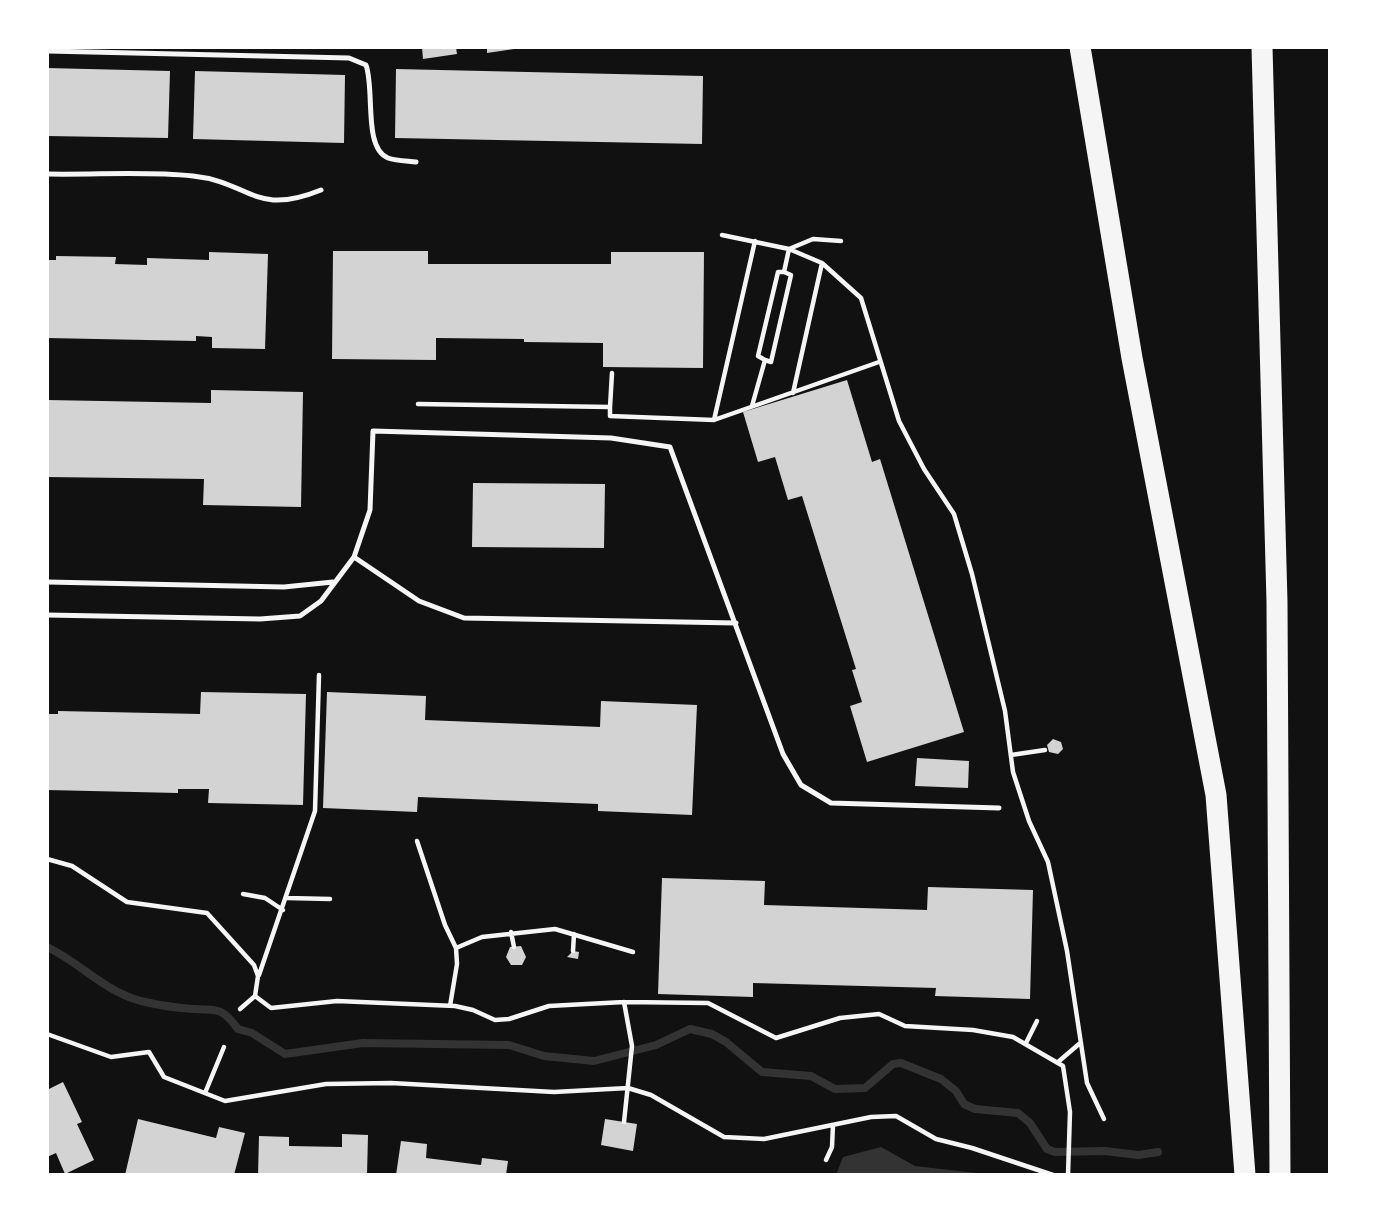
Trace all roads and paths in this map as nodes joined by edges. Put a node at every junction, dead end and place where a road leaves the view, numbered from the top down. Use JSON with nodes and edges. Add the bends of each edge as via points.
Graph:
{"nodes":[{"id":1,"x":1080,"y":47,"type":"edge"},
{"id":2,"x":1262,"y":47,"type":"edge"},
{"id":3,"x":47,"y":51,"type":"edge"},
{"id":4,"x":416,"y":162,"type":"dead end"},
{"id":5,"x":47,"y":174,"type":"edge"},
{"id":6,"x":321,"y":190,"type":"dead end"},
{"id":7,"x":722,"y":235,"type":"dead end"},
{"id":8,"x":755,"y":241,"type":"junction"},
{"id":9,"x":841,"y":241,"type":"dead end"},
{"id":10,"x":789,"y":249,"type":"junction"},
{"id":11,"x":822,"y":263,"type":"junction"},
{"id":12,"x":784,"y":272,"type":"junction"},
{"id":13,"x":765,"y":360,"type":"junction"},
{"id":14,"x":879,"y":362,"type":"junction"},
{"id":15,"x":611,"y":373,"type":"dead end"},
{"id":16,"x":793,"y":394,"type":"junction"},
{"id":17,"x":418,"y":404,"type":"dead end"},
{"id":18,"x":752,"y":406,"type":"junction"},
{"id":19,"x":610,"y":407,"type":"junction"},
{"id":20,"x":714,"y":421,"type":"junction"},
{"id":21,"x":354,"y":557,"type":"junction"},
{"id":22,"x":47,"y":582,"type":"edge"},
{"id":23,"x":333,"y":582,"type":"junction"},
{"id":24,"x":47,"y":615,"type":"edge"},
{"id":25,"x":736,"y":623,"type":"junction"},
{"id":26,"x":319,"y":675,"type":"dead end"},
{"id":27,"x":1045,"y":750,"type":"dead end"},
{"id":28,"x":1011,"y":755,"type":"junction"},
{"id":29,"x":999,"y":808,"type":"dead end"},
{"id":30,"x":416,"y":841,"type":"dead end"},
{"id":31,"x":47,"y":859,"type":"edge"},
{"id":32,"x":243,"y":894,"type":"dead end"},
{"id":33,"x":287,"y":898,"type":"junction"},
{"id":34,"x":330,"y":899,"type":"dead end"},
{"id":35,"x":283,"y":910,"type":"junction"},
{"id":36,"x":511,"y":932,"type":"junction"},
{"id":37,"x":574,"y":934,"type":"junction"},
{"id":38,"x":456,"y":947,"type":"junction"},
{"id":39,"x":514,"y":947,"type":"dead end"},
{"id":40,"x":573,"y":951,"type":"dead end"},
{"id":41,"x":633,"y":953,"type":"dead end"},
{"id":42,"x":258,"y":976,"type":"junction"},
{"id":43,"x":255,"y":996,"type":"junction"},
{"id":44,"x":624,"y":1002,"type":"junction"},
{"id":45,"x":450,"y":1006,"type":"junction"},
{"id":46,"x":240,"y":1009,"type":"dead end"},
{"id":47,"x":1037,"y":1021,"type":"dead end"},
{"id":48,"x":47,"y":1034,"type":"edge"},
{"id":49,"x":1026,"y":1043,"type":"junction"},
{"id":50,"x":1079,"y":1044,"type":"junction"},
{"id":51,"x":224,"y":1047,"type":"dead end"},
{"id":52,"x":1058,"y":1062,"type":"junction"},
{"id":53,"x":628,"y":1088,"type":"junction"},
{"id":54,"x":205,"y":1093,"type":"junction"},
{"id":55,"x":1104,"y":1119,"type":"dead end"},
{"id":56,"x":624,"y":1122,"type":"dead end"},
{"id":57,"x":834,"y":1125,"type":"junction"},
{"id":58,"x":826,"y":1160,"type":"dead end"},
{"id":59,"x":1053,"y":1175,"type":"edge"},
{"id":60,"x":1068,"y":1175,"type":"edge"},
{"id":61,"x":1245,"y":1175,"type":"edge"},
{"id":62,"x":1280,"y":1175,"type":"edge"}],
"edges":[{"from":1,"to":61,"type":"highway","via":[[1132,358],[1216,795]]},
{"from":2,"to":62,"type":"highway","via":[[1277,602]]},
{"from":3,"to":4,"type":"lane","via":[[349,58],[366,65],[371,80],[370,122],[375,146],[387,158]]},
{"from":5,"to":6,"type":"lane","via":[[153,173],[216,178],[256,199],[281,202]]},
{"from":7,"to":8,"type":"path"},
{"from":8,"to":10,"type":"path"},
{"from":8,"to":20,"type":"path"},
{"from":9,"to":10,"type":"path","via":[[813,239]]},
{"from":10,"to":11,"type":"path"},
{"from":10,"to":12,"type":"path"},
{"from":11,"to":14,"type":"path","via":[[861,298]]},
{"from":11,"to":16,"type":"path"},
{"from":12,"to":13,"type":"path","via":[[778,272],[758,356]]},
{"from":12,"to":13,"type":"path","via":[[791,275],[771,362]]},
{"from":13,"to":18,"type":"path"},
{"from":14,"to":16,"type":"path"},
{"from":14,"to":28,"type":"path","via":[[910,445],[954,514],[972,574]]},
{"from":15,"to":19,"type":"path"},
{"from":16,"to":18,"type":"path"},
{"from":17,"to":19,"type":"path"},
{"from":18,"to":20,"type":"path"},
{"from":19,"to":20,"type":"path","via":[[610,416]]},
{"from":21,"to":23,"type":"lane"},
{"from":21,"to":25,"type":"lane","via":[[419,601],[464,618]]},
{"from":21,"to":25,"type":"lane","via":[[370,510],[373,431],[611,438],[670,447]]},
{"from":22,"to":23,"type":"lane","via":[[284,587]]},
{"from":23,"to":24,"type":"lane","via":[[321,601],[300,616]]},
{"from":25,"to":29,"type":"lane","via":[[783,754],[801,785],[831,803]]},
{"from":26,"to":33,"type":"path","via":[[315,811]]},
{"from":27,"to":28,"type":"path"},
{"from":28,"to":50,"type":"path","via":[[1020,795],[1048,862],[1067,951]]},
{"from":30,"to":38,"type":"path"},
{"from":31,"to":42,"type":"path","via":[[72,866],[127,902],[207,912],[254,965]]},
{"from":32,"to":35,"type":"path","via":[[265,898]]},
{"from":33,"to":34,"type":"path"},
{"from":33,"to":35,"type":"path"},
{"from":35,"to":42,"type":"path"},
{"from":36,"to":37,"type":"path","via":[[555,929]]},
{"from":36,"to":38,"type":"path"},
{"from":36,"to":39,"type":"path"},
{"from":37,"to":40,"type":"path"},
{"from":37,"to":41,"type":"path"},
{"from":38,"to":45,"type":"path"},
{"from":42,"to":43,"type":"path"},
{"from":43,"to":45,"type":"path","via":[[280,1009],[337,1001]]},
{"from":43,"to":46,"type":"path"},
{"from":44,"to":45,"type":"path","via":[[549,1006],[495,1020]]},
{"from":44,"to":49,"type":"path","via":[[708,1003],[776,1038],[841,1018],[879,1014],[905,1026],[995,1032]]},
{"from":44,"to":53,"type":"path","via":[[632,1046]]},
{"from":47,"to":49,"type":"path"},
{"from":48,"to":54,"type":"path","via":[[111,1057],[149,1052],[164,1077]]},
{"from":49,"to":52,"type":"path"},
{"from":50,"to":52,"type":"path"},
{"from":50,"to":55,"type":"path","via":[[1087,1083]]},
{"from":51,"to":54,"type":"path"},
{"from":52,"to":60,"type":"path","via":[[1066,1079]]},
{"from":53,"to":54,"type":"path","via":[[554,1092],[326,1084],[225,1101]]},
{"from":53,"to":56,"type":"path"},
{"from":53,"to":57,"type":"path","via":[[651,1095],[724,1138],[750,1140]]},
{"from":57,"to":58,"type":"path"},
{"from":57,"to":59,"type":"path","via":[[896,1116],[936,1139]]}]}
